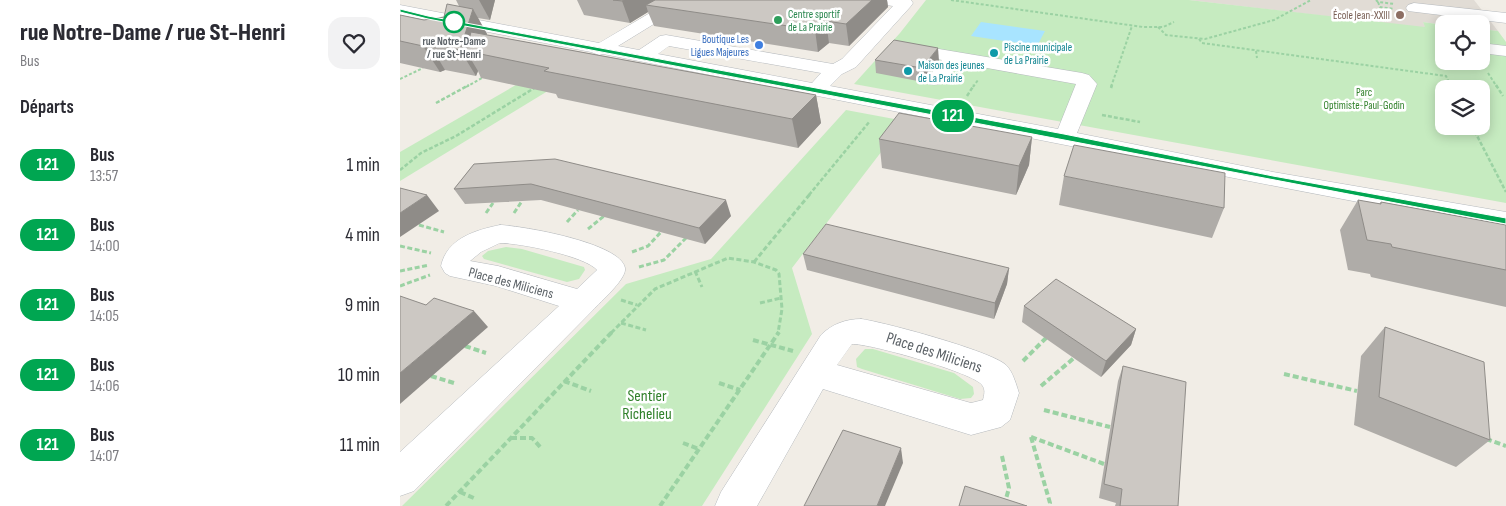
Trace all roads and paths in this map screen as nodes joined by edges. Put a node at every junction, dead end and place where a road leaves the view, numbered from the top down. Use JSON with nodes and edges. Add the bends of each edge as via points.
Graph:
{"nodes":[{"id":1,"x":438,"y":0,"type":"edge"},
{"id":2,"x":877,"y":0,"type":"edge"},
{"id":3,"x":951,"y":0,"type":"edge"},
{"id":4,"x":1311,"y":0,"type":"edge"},
{"id":5,"x":1494,"y":0,"type":"edge"},
{"id":6,"x":686,"y":3,"type":"edge"},
{"id":7,"x":1414,"y":8,"type":"dead end"},
{"id":8,"x":403,"y":13,"type":"edge"},
{"id":9,"x":1506,"y":17,"type":"edge"},
{"id":10,"x":1174,"y":22,"type":"dead end"},
{"id":11,"x":1132,"y":26,"type":"junction"},
{"id":12,"x":1158,"y":28,"type":"junction"},
{"id":13,"x":1199,"y":40,"type":"junction"},
{"id":14,"x":1490,"y":49,"type":"edge"},
{"id":15,"x":600,"y":50,"type":"junction"},
{"id":16,"x":1256,"y":51,"type":"junction"},
{"id":17,"x":1506,"y":51,"type":"edge"},
{"id":18,"x":927,"y":52,"type":"edge"},
{"id":19,"x":641,"y":57,"type":"junction"},
{"id":20,"x":954,"y":57,"type":"junction"},
{"id":21,"x":1257,"y":58,"type":"dead end"},
{"id":22,"x":423,"y":68,"type":"edge"},
{"id":23,"x":835,"y":70,"type":"junction"},
{"id":24,"x":1488,"y":73,"type":"dead end"},
{"id":25,"x":482,"y":78,"type":"edge"},
{"id":26,"x":400,"y":79,"type":"edge"},
{"id":27,"x":936,"y":80,"type":"dead end"},
{"id":28,"x":1448,"y":80,"type":"edge"},
{"id":29,"x":539,"y":85,"type":"edge"},
{"id":30,"x":1111,"y":88,"type":"dead end"},
{"id":31,"x":816,"y":90,"type":"junction"},
{"id":32,"x":1503,"y":96,"type":"dead end"},
{"id":33,"x":436,"y":102,"type":"dead end"},
{"id":34,"x":876,"y":114,"type":"dead end"},
{"id":35,"x":1101,"y":119,"type":"dead end"},
{"id":36,"x":1140,"y":122,"type":"dead end"},
{"id":37,"x":1477,"y":135,"type":"edge"},
{"id":38,"x":1064,"y":137,"type":"junction"},
{"id":39,"x":400,"y":170,"type":"edge"},
{"id":40,"x":1506,"y":192,"type":"edge"},
{"id":41,"x":1506,"y":221,"type":"edge"},
{"id":42,"x":662,"y":232,"type":"edge"},
{"id":43,"x":686,"y":238,"type":"edge"},
{"id":44,"x":754,"y":262,"type":"junction"},
{"id":45,"x":609,"y":268,"type":"junction"},
{"id":46,"x":695,"y":271,"type":"junction"},
{"id":47,"x":702,"y":287,"type":"dead end"},
{"id":48,"x":781,"y":298,"type":"junction"},
{"id":49,"x":582,"y":302,"type":"junction"},
{"id":50,"x":760,"y":303,"type":"dead end"},
{"id":51,"x":620,"y":323,"type":"junction"},
{"id":52,"x":646,"y":330,"type":"dead end"},
{"id":53,"x":1046,"y":338,"type":"dead end"},
{"id":54,"x":753,"y":340,"type":"dead end"},
{"id":55,"x":771,"y":345,"type":"junction"},
{"id":56,"x":1074,"y":358,"type":"dead end"},
{"id":57,"x":1023,"y":361,"type":"dead end"},
{"id":58,"x":808,"y":363,"type":"junction"},
{"id":59,"x":1284,"y":374,"type":"dead end"},
{"id":60,"x":564,"y":381,"type":"junction"},
{"id":61,"x":719,"y":384,"type":"dead end"},
{"id":62,"x":1041,"y":386,"type":"dead end"},
{"id":63,"x":740,"y":390,"type":"junction"},
{"id":64,"x":591,"y":391,"type":"dead end"},
{"id":65,"x":1357,"y":391,"type":"dead end"},
{"id":66,"x":1044,"y":410,"type":"dead end"},
{"id":67,"x":1110,"y":427,"type":"dead end"},
{"id":68,"x":511,"y":438,"type":"junction"},
{"id":69,"x":1480,"y":438,"type":"edge"},
{"id":70,"x":683,"y":443,"type":"dead end"},
{"id":71,"x":1506,"y":446,"type":"edge"},
{"id":72,"x":542,"y":449,"type":"dead end"},
{"id":73,"x":699,"y":449,"type":"junction"},
{"id":74,"x":1002,"y":456,"type":"dead end"},
{"id":75,"x":1104,"y":464,"type":"dead end"},
{"id":76,"x":400,"y":478,"type":"edge"},
{"id":77,"x":460,"y":492,"type":"junction"},
{"id":78,"x":476,"y":499,"type":"dead end"},
{"id":79,"x":446,"y":506,"type":"edge"},
{"id":80,"x":660,"y":506,"type":"edge"},
{"id":81,"x":735,"y":506,"type":"edge"},
{"id":82,"x":1004,"y":506,"type":"edge"},
{"id":83,"x":1049,"y":506,"type":"edge"}],
"edges":[{"from":1,"to":8,"type":"street"},
{"from":2,"to":23,"type":"street","via":[[905,3],[849,64]]},
{"from":3,"to":11,"type":"path"},
{"from":4,"to":13,"type":"path","via":[[1274,20]]},
{"from":5,"to":9,"type":"street"},
{"from":6,"to":15,"type":"street"},
{"from":7,"to":9,"type":"street"},
{"from":8,"to":15,"type":"street"},
{"from":10,"to":12,"type":"path"},
{"from":11,"to":12,"type":"path"},
{"from":11,"to":30,"type":"path"},
{"from":12,"to":13,"type":"path","via":[[1166,35]]},
{"from":13,"to":16,"type":"path"},
{"from":14,"to":17,"type":"street"},
{"from":15,"to":19,"type":"street"},
{"from":16,"to":21,"type":"path"},
{"from":16,"to":28,"type":"path","via":[[1446,76]]},
{"from":18,"to":20,"type":"street"},
{"from":19,"to":23,"type":"street","via":[[666,40]]},
{"from":19,"to":31,"type":"street"},
{"from":20,"to":27,"type":"street"},
{"from":20,"to":38,"type":"street","via":[[1086,81]]},
{"from":22,"to":26,"type":"path"},
{"from":23,"to":31,"type":"street"},
{"from":24,"to":32,"type":"path"},
{"from":25,"to":33,"type":"path"},
{"from":29,"to":39,"type":"path","via":[[456,136],[421,153]]},
{"from":31,"to":38,"type":"street"},
{"from":34,"to":44,"type":"path"},
{"from":35,"to":36,"type":"path","via":[[1102,115]]},
{"from":37,"to":40,"type":"path"},
{"from":38,"to":41,"type":"street"},
{"from":42,"to":45,"type":"path","via":[[648,246]]},
{"from":43,"to":45,"type":"path","via":[[664,260]]},
{"from":44,"to":46,"type":"path","via":[[728,258]]},
{"from":44,"to":48,"type":"path","via":[[779,274]]},
{"from":45,"to":49,"type":"street"},
{"from":45,"to":49,"type":"street","name":"Place des Miliciens","via":[[598,257],[516,233],[474,242],[459,254],[456,261],[455,266],[460,269],[498,276]]},
{"from":46,"to":47,"type":"path"},
{"from":46,"to":51,"type":"path","via":[[648,294]]},
{"from":48,"to":50,"type":"path"},
{"from":48,"to":55,"type":"path","via":[[782,321]]},
{"from":49,"to":76,"type":"street"},
{"from":51,"to":52,"type":"path"},
{"from":51,"to":60,"type":"path"},
{"from":53,"to":57,"type":"path"},
{"from":54,"to":55,"type":"path"},
{"from":55,"to":58,"type":"path"},
{"from":55,"to":63,"type":"path"},
{"from":56,"to":62,"type":"path"},
{"from":58,"to":58,"type":"street","name":"Place des Miliciens","via":[[838,336],[850,331],[865,332],[978,365],[997,379],[1002,393],[1001,402],[989,416],[971,419]]},
{"from":58,"to":81,"type":"street","name":"Place des Miliciens"},
{"from":59,"to":65,"type":"path"},
{"from":60,"to":64,"type":"path"},
{"from":60,"to":68,"type":"path"},
{"from":61,"to":63,"type":"path"},
{"from":63,"to":73,"type":"path"},
{"from":66,"to":67,"type":"path"},
{"from":68,"to":72,"type":"path","via":[[532,438]]},
{"from":68,"to":77,"type":"path"},
{"from":69,"to":71,"type":"path"},
{"from":70,"to":73,"type":"path"},
{"from":73,"to":80,"type":"path"},
{"from":74,"to":82,"type":"path","via":[[1009,488]]},
{"from":75,"to":83,"type":"path","via":[[1031,437]]},
{"from":77,"to":78,"type":"path"},
{"from":77,"to":79,"type":"path"}]}
